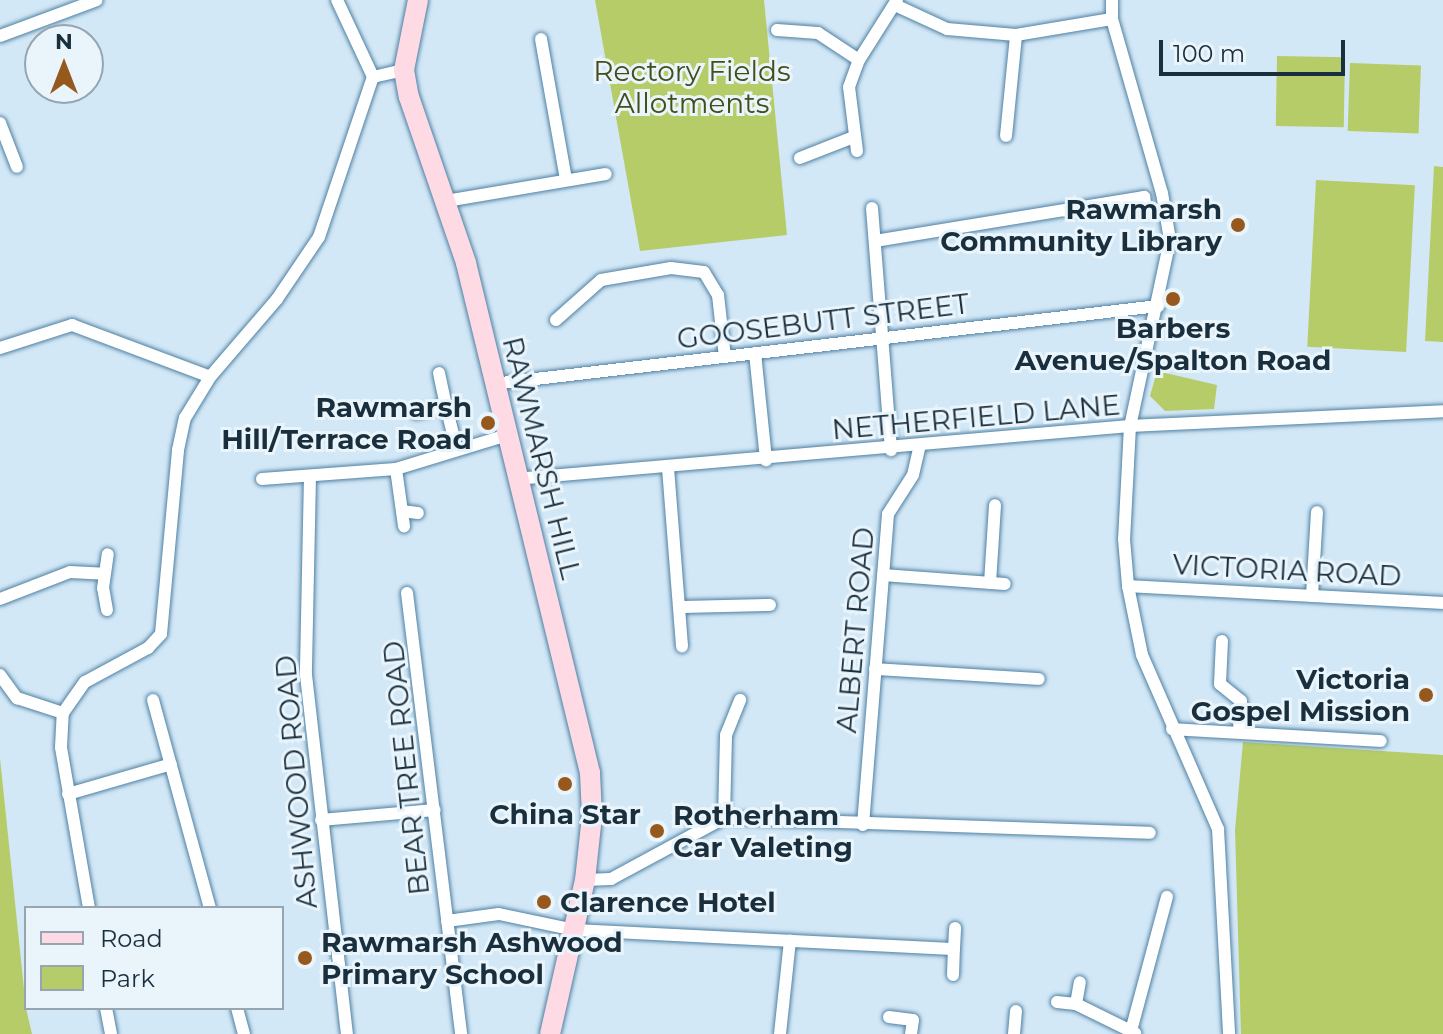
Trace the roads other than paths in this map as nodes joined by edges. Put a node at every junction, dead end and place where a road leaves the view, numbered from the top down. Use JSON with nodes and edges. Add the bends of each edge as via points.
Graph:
{"nodes":[{"id":1,"x":97,"y":0,"type":"edge"},
{"id":2,"x":337,"y":0,"type":"edge"},
{"id":3,"x":418,"y":0,"type":"edge"},
{"id":4,"x":1112,"y":0,"type":"edge"},
{"id":5,"x":896,"y":2,"type":"edge"},
{"id":6,"x":1112,"y":19,"type":"junction"},
{"id":7,"x":777,"y":30,"type":"dead end"},
{"id":8,"x":1016,"y":35,"type":"junction"},
{"id":9,"x":0,"y":36,"type":"edge"},
{"id":10,"x":541,"y":39,"type":"dead end"},
{"id":11,"x":859,"y":60,"type":"junction"},
{"id":12,"x":404,"y":70,"type":"junction"},
{"id":13,"x":373,"y":77,"type":"junction"},
{"id":14,"x":0,"y":123,"type":"edge"},
{"id":15,"x":1006,"y":136,"type":"dead end"},
{"id":16,"x":854,"y":137,"type":"junction"},
{"id":17,"x":3,"y":141,"type":"edge"},
{"id":18,"x":857,"y":151,"type":"dead end"},
{"id":19,"x":800,"y":158,"type":"dead end"},
{"id":20,"x":17,"y":167,"type":"dead end"},
{"id":21,"x":606,"y":174,"type":"dead end"},
{"id":22,"x":566,"y":180,"type":"junction"},
{"id":23,"x":446,"y":201,"type":"junction"},
{"id":24,"x":872,"y":208,"type":"dead end"},
{"id":25,"x":1147,"y":213,"type":"dead end"},
{"id":26,"x":875,"y":241,"type":"junction"},
{"id":27,"x":1158,"y":306,"type":"junction"},
{"id":28,"x":556,"y":320,"type":"dead end"},
{"id":29,"x":881,"y":338,"type":"junction"},
{"id":30,"x":0,"y":348,"type":"edge"},
{"id":31,"x":755,"y":353,"type":"junction"},
{"id":32,"x":725,"y":357,"type":"junction"},
{"id":33,"x":439,"y":373,"type":"dead end"},
{"id":34,"x":210,"y":377,"type":"junction"},
{"id":35,"x":493,"y":384,"type":"junction"},
{"id":36,"x":446,"y":406,"type":"junction"},
{"id":37,"x":1443,"y":411,"type":"edge"},
{"id":38,"x":416,"y":413,"type":"dead end"},
{"id":39,"x":1130,"y":426,"type":"junction"},
{"id":40,"x":504,"y":436,"type":"junction"},
{"id":41,"x":919,"y":448,"type":"junction"},
{"id":42,"x":457,"y":450,"type":"junction"},
{"id":43,"x":891,"y":450,"type":"junction"},
{"id":44,"x":766,"y":460,"type":"junction"},
{"id":45,"x":668,"y":468,"type":"junction"},
{"id":46,"x":396,"y":469,"type":"junction"},
{"id":47,"x":310,"y":476,"type":"junction"},
{"id":48,"x":262,"y":479,"type":"dead end"},
{"id":49,"x":515,"y":479,"type":"junction"},
{"id":50,"x":995,"y":505,"type":"dead end"},
{"id":51,"x":402,"y":511,"type":"junction"},
{"id":52,"x":1317,"y":512,"type":"dead end"},
{"id":53,"x":418,"y":513,"type":"dead end"},
{"id":54,"x":404,"y":526,"type":"dead end"},
{"id":55,"x":108,"y":554,"type":"dead end"},
{"id":56,"x":104,"y":574,"type":"junction"},
{"id":57,"x":883,"y":575,"type":"junction"},
{"id":58,"x":990,"y":583,"type":"junction"},
{"id":59,"x":1005,"y":584,"type":"dead end"},
{"id":60,"x":1128,"y":586,"type":"junction"},
{"id":61,"x":407,"y":593,"type":"dead end"},
{"id":62,"x":1312,"y":596,"type":"junction"},
{"id":63,"x":0,"y":599,"type":"edge"},
{"id":64,"x":1443,"y":603,"type":"edge"},
{"id":65,"x":770,"y":605,"type":"dead end"},
{"id":66,"x":679,"y":607,"type":"junction"},
{"id":67,"x":107,"y":610,"type":"dead end"},
{"id":68,"x":1222,"y":641,"type":"dead end"},
{"id":69,"x":682,"y":646,"type":"dead end"},
{"id":70,"x":875,"y":669,"type":"junction"},
{"id":71,"x":0,"y":675,"type":"edge"},
{"id":72,"x":1039,"y":679,"type":"dead end"},
{"id":73,"x":153,"y":700,"type":"dead end"},
{"id":74,"x":740,"y":700,"type":"dead end"},
{"id":75,"x":63,"y":713,"type":"junction"},
{"id":76,"x":1172,"y":729,"type":"junction"},
{"id":77,"x":1239,"y":731,"type":"junction"},
{"id":78,"x":1381,"y":741,"type":"dead end"},
{"id":79,"x":171,"y":764,"type":"junction"},
{"id":80,"x":68,"y":794,"type":"junction"},
{"id":81,"x":435,"y":810,"type":"junction"},
{"id":82,"x":724,"y":818,"type":"junction"},
{"id":83,"x":321,"y":820,"type":"junction"},
{"id":84,"x":863,"y":825,"type":"junction"},
{"id":85,"x":1150,"y":833,"type":"dead end"},
{"id":86,"x":586,"y":874,"type":"junction"},
{"id":87,"x":1167,"y":897,"type":"dead end"},
{"id":88,"x":89,"y":906,"type":"edge"},
{"id":89,"x":209,"y":906,"type":"edge"},
{"id":90,"x":447,"y":921,"type":"junction"},
{"id":91,"x":955,"y":928,"type":"dead end"},
{"id":92,"x":575,"y":930,"type":"junction"},
{"id":93,"x":790,"y":941,"type":"junction"},
{"id":94,"x":954,"y":949,"type":"junction"},
{"id":95,"x":953,"y":975,"type":"dead end"},
{"id":96,"x":1080,"y":982,"type":"dead end"},
{"id":97,"x":1057,"y":1002,"type":"dead end"},
{"id":98,"x":1076,"y":1004,"type":"junction"},
{"id":99,"x":106,"y":1010,"type":"edge"},
{"id":100,"x":238,"y":1010,"type":"edge"},
{"id":101,"x":1016,"y":1011,"type":"dead end"},
{"id":102,"x":889,"y":1017,"type":"dead end"},
{"id":103,"x":1134,"y":1033,"type":"edge"},
{"id":104,"x":111,"y":1034,"type":"edge"},
{"id":105,"x":244,"y":1034,"type":"edge"},
{"id":106,"x":347,"y":1034,"type":"edge"},
{"id":107,"x":461,"y":1034,"type":"edge"},
{"id":108,"x":550,"y":1034,"type":"edge"},
{"id":109,"x":780,"y":1034,"type":"edge"},
{"id":110,"x":911,"y":1034,"type":"edge"},
{"id":111,"x":1014,"y":1034,"type":"edge"},
{"id":112,"x":1229,"y":1034,"type":"edge"}],
"edges":[{"from":1,"to":9,"type":"street"},
{"from":2,"to":13,"type":"street","via":[[352,24],[357,53]]},
{"from":3,"to":12,"type":"main road"},
{"from":4,"to":6,"type":"street"},
{"from":5,"to":8,"type":"street","via":[[947,29]]},
{"from":5,"to":11,"type":"street"},
{"from":6,"to":8,"type":"street"},
{"from":6,"to":27,"type":"street","via":[[1162,193],[1170,240]]},
{"from":7,"to":11,"type":"street","via":[[818,33]]},
{"from":8,"to":15,"type":"street"},
{"from":10,"to":22,"type":"street"},
{"from":11,"to":16,"type":"street","via":[[849,87]]},
{"from":12,"to":13,"type":"street"},
{"from":12,"to":23,"type":"main road","name":"RAWMARSH HILL","via":[[426,152]]},
{"from":13,"to":34,"type":"street","via":[[319,237],[277,299]]},
{"from":14,"to":17,"type":"street"},
{"from":16,"to":18,"type":"street"},
{"from":16,"to":19,"type":"street"},
{"from":17,"to":20,"type":"street"},
{"from":21,"to":22,"type":"street"},
{"from":22,"to":23,"type":"street"},
{"from":23,"to":35,"type":"main road","name":"RAWMARSH HILL"},
{"from":24,"to":26,"type":"street"},
{"from":25,"to":26,"type":"street","via":[[1144,197]]},
{"from":26,"to":29,"type":"street"},
{"from":27,"to":29,"type":"street","name":"GOOSEBUTT STREET"},
{"from":27,"to":39,"type":"street"},
{"from":28,"to":32,"type":"street","via":[[601,280],[671,268],[704,272],[718,295]]},
{"from":29,"to":31,"type":"street","name":"GOOSEBUTT STREET"},
{"from":29,"to":43,"type":"street"},
{"from":30,"to":34,"type":"street","via":[[72,325]]},
{"from":31,"to":32,"type":"street","name":"GOOSEBUTT STREET"},
{"from":31,"to":44,"type":"street"},
{"from":32,"to":35,"type":"street","name":"GOOSEBUTT STREET"},
{"from":33,"to":36,"type":"street"},
{"from":34,"to":75,"type":"street","via":[[181,431],[161,634],[148,648],[85,682]]},
{"from":35,"to":40,"type":"main road","name":"RAWMARSH HILL"},
{"from":36,"to":38,"type":"street"},
{"from":36,"to":42,"type":"street"},
{"from":37,"to":39,"type":"street","name":"NETHERFIELD LANE"},
{"from":39,"to":41,"type":"street","name":"NETHERFIELD LANE"},
{"from":39,"to":60,"type":"street","via":[[1124,539]]},
{"from":40,"to":42,"type":"street"},
{"from":40,"to":49,"type":"main road","name":"RAWMARSH HILL"},
{"from":41,"to":43,"type":"street","name":"NETHERFIELD LANE"},
{"from":41,"to":57,"type":"street","name":"ALBERT ROAD","via":[[913,475],[889,510]]},
{"from":42,"to":46,"type":"street"},
{"from":43,"to":44,"type":"street","name":"NETHERFIELD LANE"},
{"from":44,"to":45,"type":"street","name":"NETHERFIELD LANE"},
{"from":45,"to":49,"type":"street","name":"NETHERFIELD LANE"},
{"from":45,"to":66,"type":"street"},
{"from":46,"to":47,"type":"street"},
{"from":46,"to":51,"type":"street"},
{"from":47,"to":48,"type":"street"},
{"from":47,"to":83,"type":"street","name":"ASHWOOD ROAD","via":[[306,675]]},
{"from":49,"to":86,"type":"main road","name":"RAWMARSH HILL","via":[[543,572],[590,773]]},
{"from":50,"to":58,"type":"street"},
{"from":51,"to":53,"type":"street"},
{"from":51,"to":54,"type":"street"},
{"from":52,"to":62,"type":"street"},
{"from":55,"to":56,"type":"street"},
{"from":56,"to":63,"type":"street","via":[[70,572]]},
{"from":56,"to":67,"type":"street"},
{"from":57,"to":58,"type":"street"},
{"from":57,"to":70,"type":"street","name":"ALBERT ROAD"},
{"from":58,"to":59,"type":"street"},
{"from":60,"to":62,"type":"street","name":"VICTORIA ROAD"},
{"from":60,"to":76,"type":"street","via":[[1142,655]]},
{"from":61,"to":81,"type":"street","name":"BEAR TREE ROAD"},
{"from":62,"to":64,"type":"street","name":"VICTORIA ROAD"},
{"from":65,"to":66,"type":"street"},
{"from":66,"to":69,"type":"street"},
{"from":68,"to":77,"type":"street","via":[[1220,684],[1241,701]]},
{"from":70,"to":72,"type":"street"},
{"from":70,"to":84,"type":"street","name":"ALBERT ROAD"},
{"from":71,"to":75,"type":"street","via":[[17,698]]},
{"from":73,"to":79,"type":"street"},
{"from":74,"to":82,"type":"street","via":[[726,735]]},
{"from":75,"to":80,"type":"street","via":[[59,731]]},
{"from":76,"to":77,"type":"street"},
{"from":76,"to":112,"type":"street","via":[[1200,778],[1218,829]]},
{"from":77,"to":78,"type":"street"},
{"from":79,"to":80,"type":"street"},
{"from":79,"to":89,"type":"street"},
{"from":80,"to":88,"type":"street"},
{"from":81,"to":83,"type":"street"},
{"from":81,"to":90,"type":"street","name":"BEAR TREE ROAD"},
{"from":82,"to":84,"type":"street"},
{"from":82,"to":86,"type":"street","via":[[611,879]]},
{"from":83,"to":106,"type":"street","name":"ASHWOOD ROAD"},
{"from":84,"to":85,"type":"street"},
{"from":86,"to":92,"type":"main road","name":"RAWMARSH HILL"},
{"from":87,"to":103,"type":"street"},
{"from":90,"to":92,"type":"street","via":[[507,914]]},
{"from":90,"to":107,"type":"street","name":"BEAR TREE ROAD"},
{"from":91,"to":94,"type":"street"},
{"from":92,"to":93,"type":"street"},
{"from":92,"to":108,"type":"main road","name":"RAWMARSH HILL"},
{"from":93,"to":94,"type":"street"},
{"from":93,"to":109,"type":"street"},
{"from":94,"to":95,"type":"street"},
{"from":96,"to":98,"type":"street"},
{"from":97,"to":98,"type":"street"},
{"from":98,"to":103,"type":"street"},
{"from":99,"to":104,"type":"street"},
{"from":100,"to":105,"type":"street"},
{"from":101,"to":111,"type":"street"},
{"from":102,"to":110,"type":"street","via":[[913,1020]]}]}
